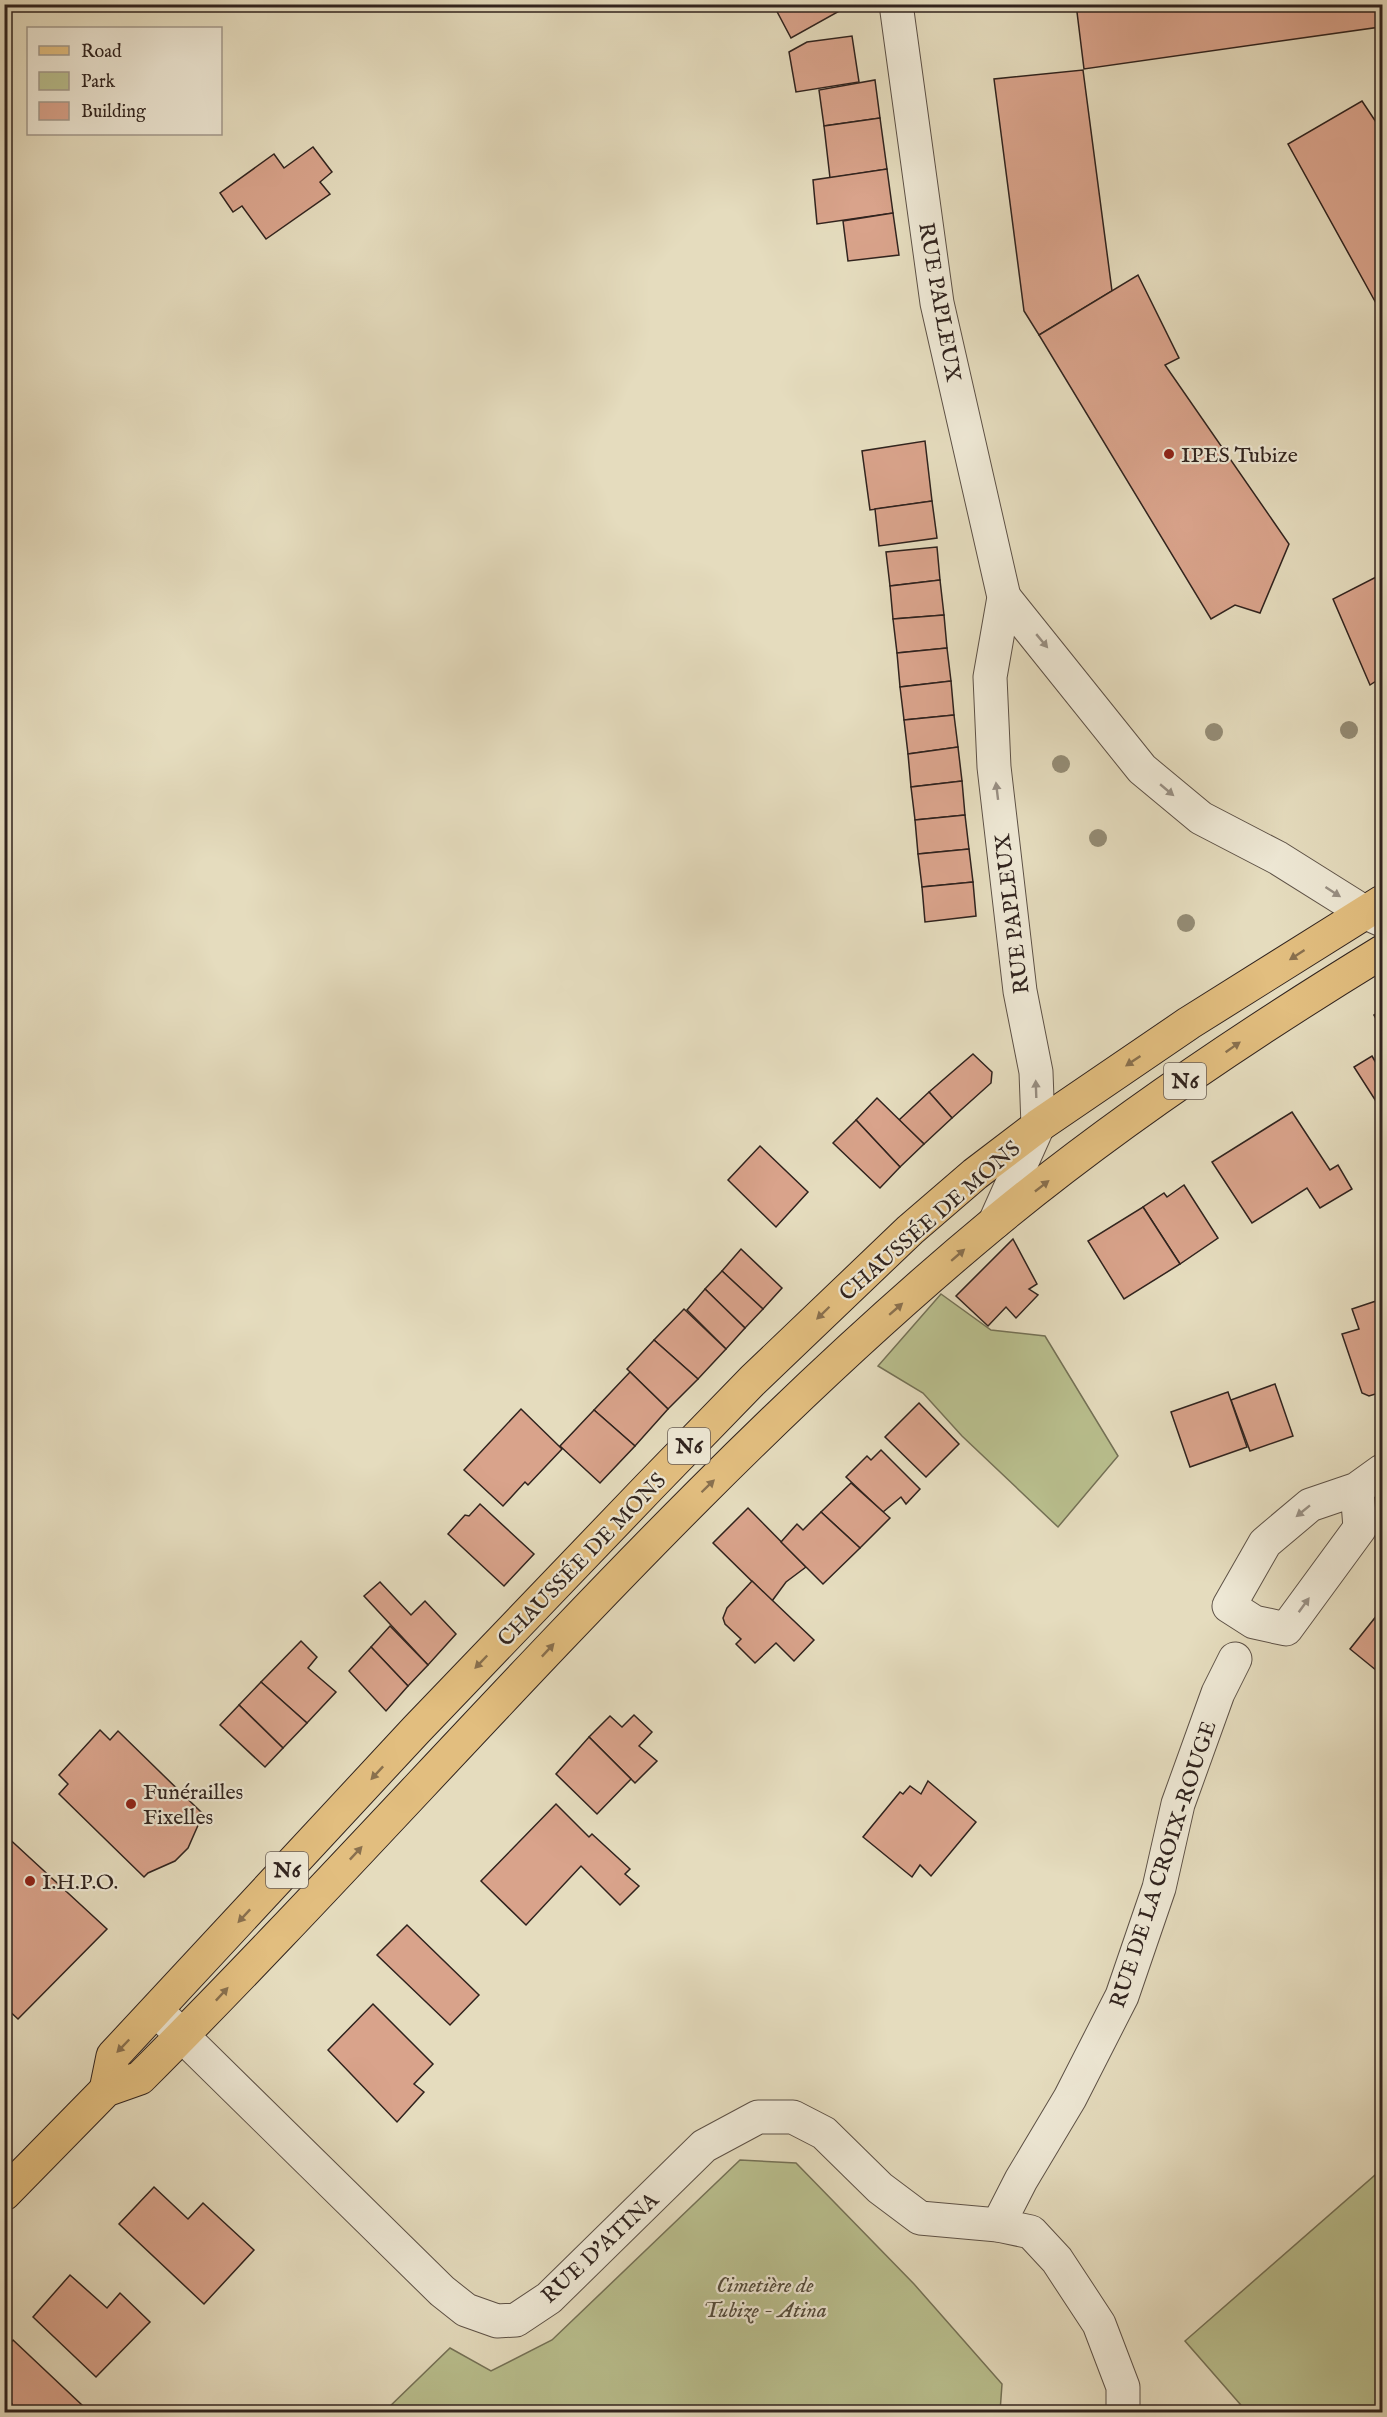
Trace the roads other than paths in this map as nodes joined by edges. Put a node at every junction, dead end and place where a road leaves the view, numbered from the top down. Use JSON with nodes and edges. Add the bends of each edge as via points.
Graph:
{"nodes":[{"id":1,"x":896,"y":4,"type":"edge"},
{"id":2,"x":1005,"y":597,"type":"junction"},
{"id":3,"x":1376,"y":911,"type":"edge"},
{"id":4,"x":1383,"y":952,"type":"edge"},
{"id":5,"x":1038,"y":1126,"type":"junction"},
{"id":6,"x":995,"y":1222,"type":"junction"},
{"id":7,"x":1235,"y":1659,"type":"dead end"},
{"id":8,"x":157,"y":2011,"type":"junction"},
{"id":9,"x":182,"y":2036,"type":"junction"},
{"id":10,"x":106,"y":2090,"type":"junction"},
{"id":11,"x":4,"y":2194,"type":"edge"},
{"id":12,"x":998,"y":2224,"type":"junction"},
{"id":13,"x":1123,"y":2412,"type":"edge"}],
"edges":[{"from":1,"to":2,"type":"street","name":"RUE PAPLEUX","via":[[937,303]]},
{"from":2,"to":3,"type":"street","name":"RUE PAPLEUX","one_way":true,"via":[[1142,769],[1201,818]]},
{"from":5,"to":2,"type":"street","name":"RUE PAPLEUX","one_way":true,"via":[[1036,1072],[1020,991],[994,767],[990,677]]},
{"from":3,"to":5,"type":"main road","name":"CHAUSSÉE DE MONS","number":"N6","one_way":true,"via":[[1189,1023]]},
{"from":6,"to":4,"type":"main road","name":"CHAUSSÉE DE MONS","number":"N6","one_way":true,"via":[[1103,1139],[1273,1019]]},
{"from":5,"to":6,"type":"street","name":"RUE PAPLEUX"},
{"from":5,"to":8,"type":"main road","name":"CHAUSSÉE DE MONS","number":"N6","one_way":true,"via":[[910,1230],[753,1380],[416,1730]]},
{"from":9,"to":6,"type":"main road","name":"CHAUSSÉE DE MONS","number":"N6","one_way":true,"via":[[666,1526],[885,1318]]},
{"from":7,"to":12,"type":"street","name":"RUE DE LA CROIX-ROUGE","via":[[1218,1693],[1178,1804],[1159,1888],[1122,1996],[1070,2098]]},
{"from":8,"to":9,"type":"street","name":"RUE D'ATINA"},
{"from":8,"to":10,"type":"main road","name":"CHAUSSÉE DE MONS","number":"N6","one_way":true,"via":[[113,2056]]},
{"from":9,"to":10,"type":"main road","name":"CHAUSSÉE DE MONS","number":"N6","via":[[140,2078]]},
{"from":9,"to":12,"type":"street","name":"RUE D'ATINA","via":[[441,2291],[466,2310],[497,2321],[516,2320],[549,2298],[704,2146],[758,2117],[793,2117],[824,2133],[880,2188],[920,2218]]},
{"from":10,"to":11,"type":"main road","name":"CHAUSSÉE DE MONS","number":"N6"},
{"from":12,"to":13,"type":"street","name":"RUE D'ATINA","via":[[1031,2232],[1057,2260],[1100,2324],[1123,2387]]}]}
